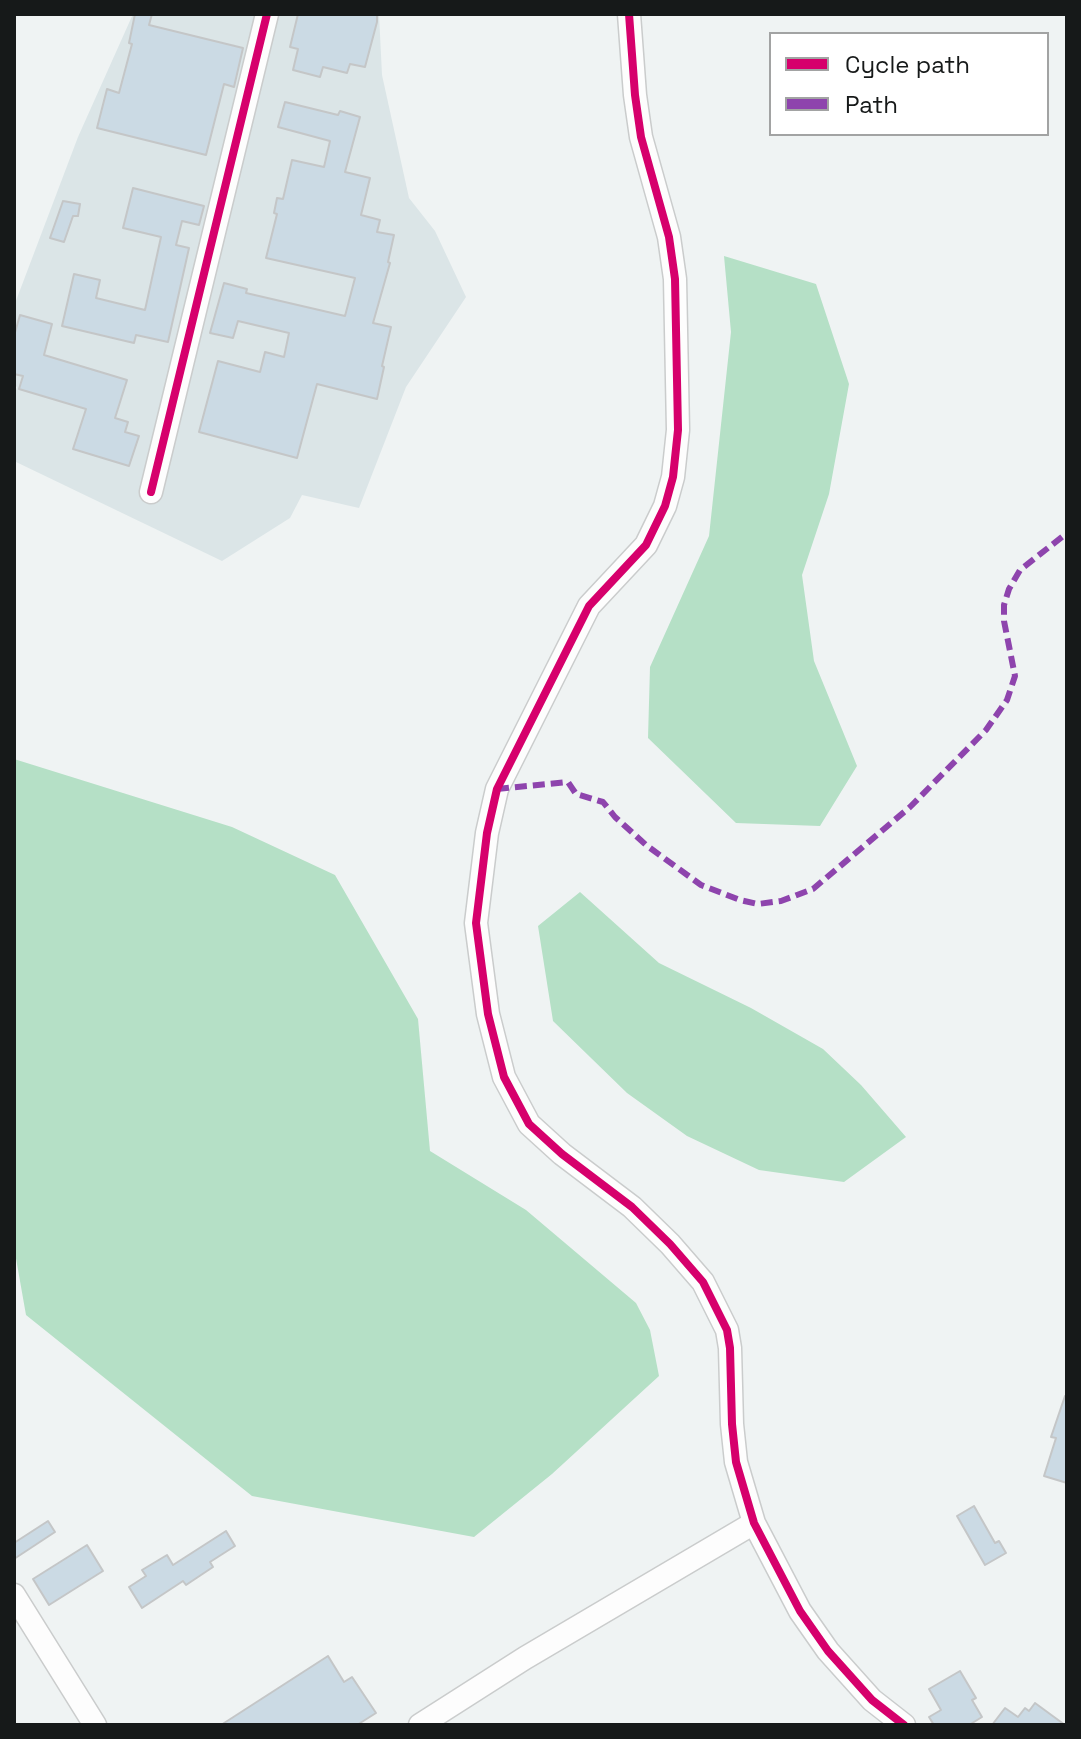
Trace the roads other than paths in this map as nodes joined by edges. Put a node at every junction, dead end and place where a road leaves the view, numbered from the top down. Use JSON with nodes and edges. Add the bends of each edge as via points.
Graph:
{"nodes":[{"id":1,"x":267,"y":14,"type":"edge"},
{"id":2,"x":629,"y":14,"type":"edge"},
{"id":3,"x":151,"y":492,"type":"dead end"},
{"id":4,"x":754,"y":1523,"type":"junction"},
{"id":5,"x":14,"y":1595,"type":"edge"},
{"id":6,"x":95,"y":1725,"type":"edge"},
{"id":7,"x":420,"y":1725,"type":"edge"},
{"id":8,"x":904,"y":1725,"type":"edge"}],
"edges":[{"from":1,"to":3,"type":"street"},
{"from":2,"to":4,"type":"street","via":[[641,137],[675,279],[678,430],[673,477],[646,545],[589,606],[497,789],[476,923],[488,1014],[504,1077],[529,1124],[670,1244],[703,1282],[727,1330],[736,1462]]},
{"from":4,"to":7,"type":"street"},
{"from":4,"to":8,"type":"street","via":[[800,1611],[828,1651],[872,1700]]},
{"from":5,"to":6,"type":"street"}]}
